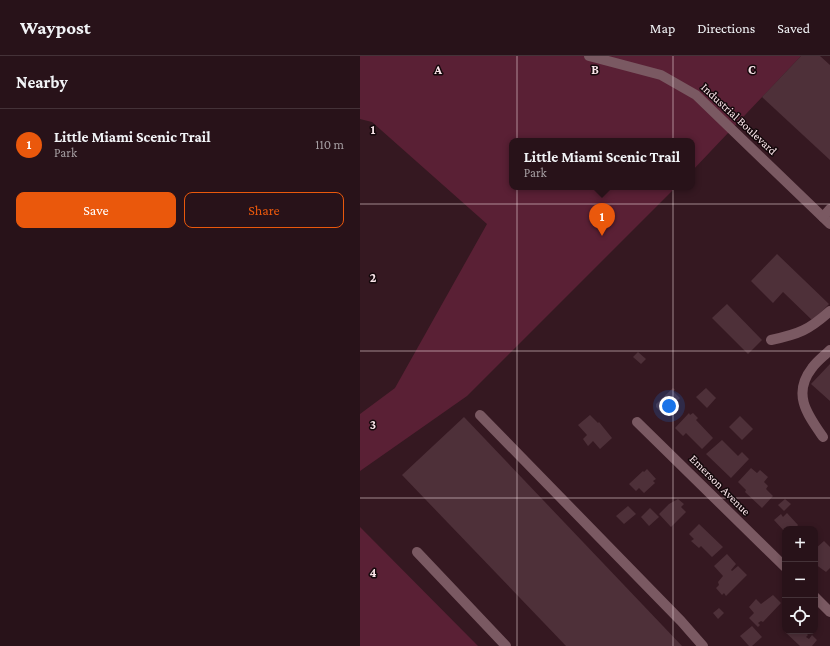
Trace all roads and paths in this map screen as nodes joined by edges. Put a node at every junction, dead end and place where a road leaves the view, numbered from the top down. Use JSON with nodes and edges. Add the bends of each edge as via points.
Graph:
{"nodes":[{"id":1,"x":589,"y":56,"type":"edge"},
{"id":2,"x":830,"y":209,"type":"edge"},
{"id":3,"x":826,"y":221,"type":"edge"},
{"id":4,"x":830,"y":310,"type":"edge"},
{"id":5,"x":771,"y":340,"type":"dead end"},
{"id":6,"x":830,"y":350,"type":"edge"},
{"id":7,"x":480,"y":415,"type":"dead end"},
{"id":8,"x":637,"y":422,"type":"dead end"},
{"id":9,"x":823,"y":437,"type":"dead end"},
{"id":10,"x":417,"y":552,"type":"dead end"},
{"id":11,"x":782,"y":564,"type":"edge"},
{"id":12,"x":816,"y":598,"type":"edge"},
{"id":13,"x":830,"y":612,"type":"edge"},
{"id":14,"x":506,"y":646,"type":"edge"},
{"id":15,"x":703,"y":646,"type":"edge"}],
"edges":[{"from":1,"to":3,"type":"street","name":"Industrial Boulevard","via":[[661,75],[696,95]]},
{"from":2,"to":3,"type":"street"},
{"from":4,"to":5,"type":"street","via":[[814,325],[796,334]]},
{"from":6,"to":9,"type":"street","via":[[812,368],[805,381],[802,396],[806,413]]},
{"from":7,"to":15,"type":"street"},
{"from":8,"to":11,"type":"street","name":"Emerson Avenue"},
{"from":10,"to":14,"type":"street"},
{"from":12,"to":13,"type":"street"}]}
